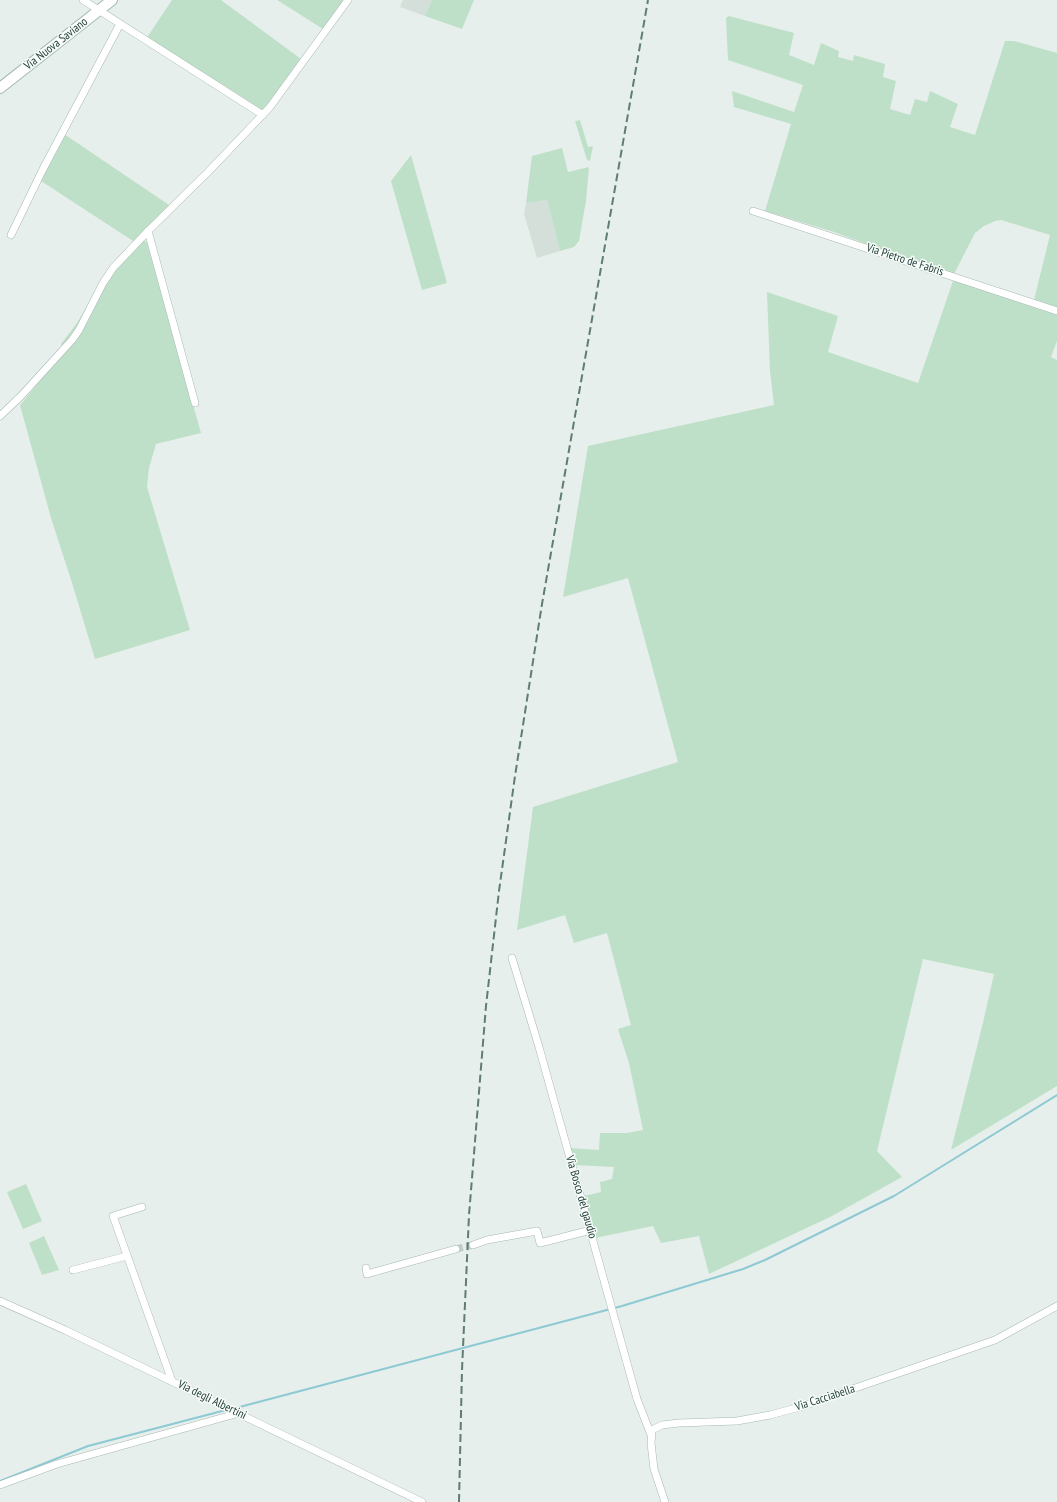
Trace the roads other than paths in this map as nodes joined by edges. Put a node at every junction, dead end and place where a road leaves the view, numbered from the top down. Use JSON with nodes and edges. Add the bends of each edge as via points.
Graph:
{"nodes":[{"id":1,"x":83,"y":0,"type":"edge"},
{"id":2,"x":112,"y":0,"type":"edge"},
{"id":3,"x":348,"y":0,"type":"edge"},
{"id":4,"x":100,"y":10,"type":"junction"},
{"id":5,"x":120,"y":24,"type":"junction"},
{"id":6,"x":0,"y":88,"type":"edge"},
{"id":7,"x":263,"y":115,"type":"junction"},
{"id":8,"x":753,"y":211,"type":"dead end"},
{"id":9,"x":148,"y":231,"type":"junction"},
{"id":10,"x":11,"y":235,"type":"dead end"},
{"id":11,"x":1057,"y":310,"type":"edge"},
{"id":12,"x":195,"y":403,"type":"dead end"},
{"id":13,"x":0,"y":416,"type":"edge"},
{"id":14,"x":512,"y":958,"type":"dead end"},
{"id":15,"x":142,"y":1207,"type":"dead end"},
{"id":16,"x":591,"y":1230,"type":"junction"},
{"id":17,"x":473,"y":1245,"type":"tunnel mouth"},
{"id":18,"x":456,"y":1249,"type":"tunnel mouth"},
{"id":19,"x":127,"y":1256,"type":"junction"},
{"id":20,"x":366,"y":1268,"type":"dead end"},
{"id":21,"x":72,"y":1270,"type":"dead end"},
{"id":22,"x":0,"y":1302,"type":"edge"},
{"id":23,"x":1057,"y":1306,"type":"edge"},
{"id":24,"x":172,"y":1381,"type":"junction"},
{"id":25,"x":233,"y":1410,"type":"junction"},
{"id":26,"x":652,"y":1436,"type":"junction"},
{"id":27,"x":0,"y":1485,"type":"edge"},
{"id":28,"x":422,"y":1502,"type":"edge"},
{"id":29,"x":665,"y":1502,"type":"edge"}],
"edges":[{"from":1,"to":4,"type":"street"},
{"from":2,"to":4,"type":"main road","name":"Via Nuova Saviano"},
{"from":3,"to":7,"type":"street"},
{"from":4,"to":5,"type":"street"},
{"from":4,"to":6,"type":"main road","name":"Via Nuova Saviano"},
{"from":5,"to":7,"type":"street"},
{"from":5,"to":10,"type":"street"},
{"from":7,"to":9,"type":"street"},
{"from":8,"to":11,"type":"street","name":"Via Pietro de Fabris"},
{"from":9,"to":12,"type":"street"},
{"from":9,"to":13,"type":"street","via":[[113,268],[72,340]]},
{"from":14,"to":16,"type":"street","name":"Via Bosco del gaudio"},
{"from":15,"to":19,"type":"street","via":[[113,1216]]},
{"from":16,"to":17,"type":"street","via":[[540,1243],[537,1231],[486,1240]]},
{"from":16,"to":26,"type":"street","name":"Via Bosco del gaudio","via":[[638,1399]]},
{"from":18,"to":20,"type":"street","via":[[367,1274]]},
{"from":19,"to":21,"type":"street"},
{"from":19,"to":24,"type":"street"},
{"from":22,"to":24,"type":"street","name":"Via degli Albertini"},
{"from":23,"to":26,"type":"street","name":"Via Cacciabella","via":[[995,1340],[800,1407],[737,1421],[662,1425],[652,1430]]},
{"from":24,"to":25,"type":"street","name":"Via degli Albertini"},
{"from":25,"to":27,"type":"street","via":[[57,1464]]},
{"from":25,"to":28,"type":"street","name":"Via degli Albertini"},
{"from":26,"to":29,"type":"street","via":[[654,1469]]}]}
